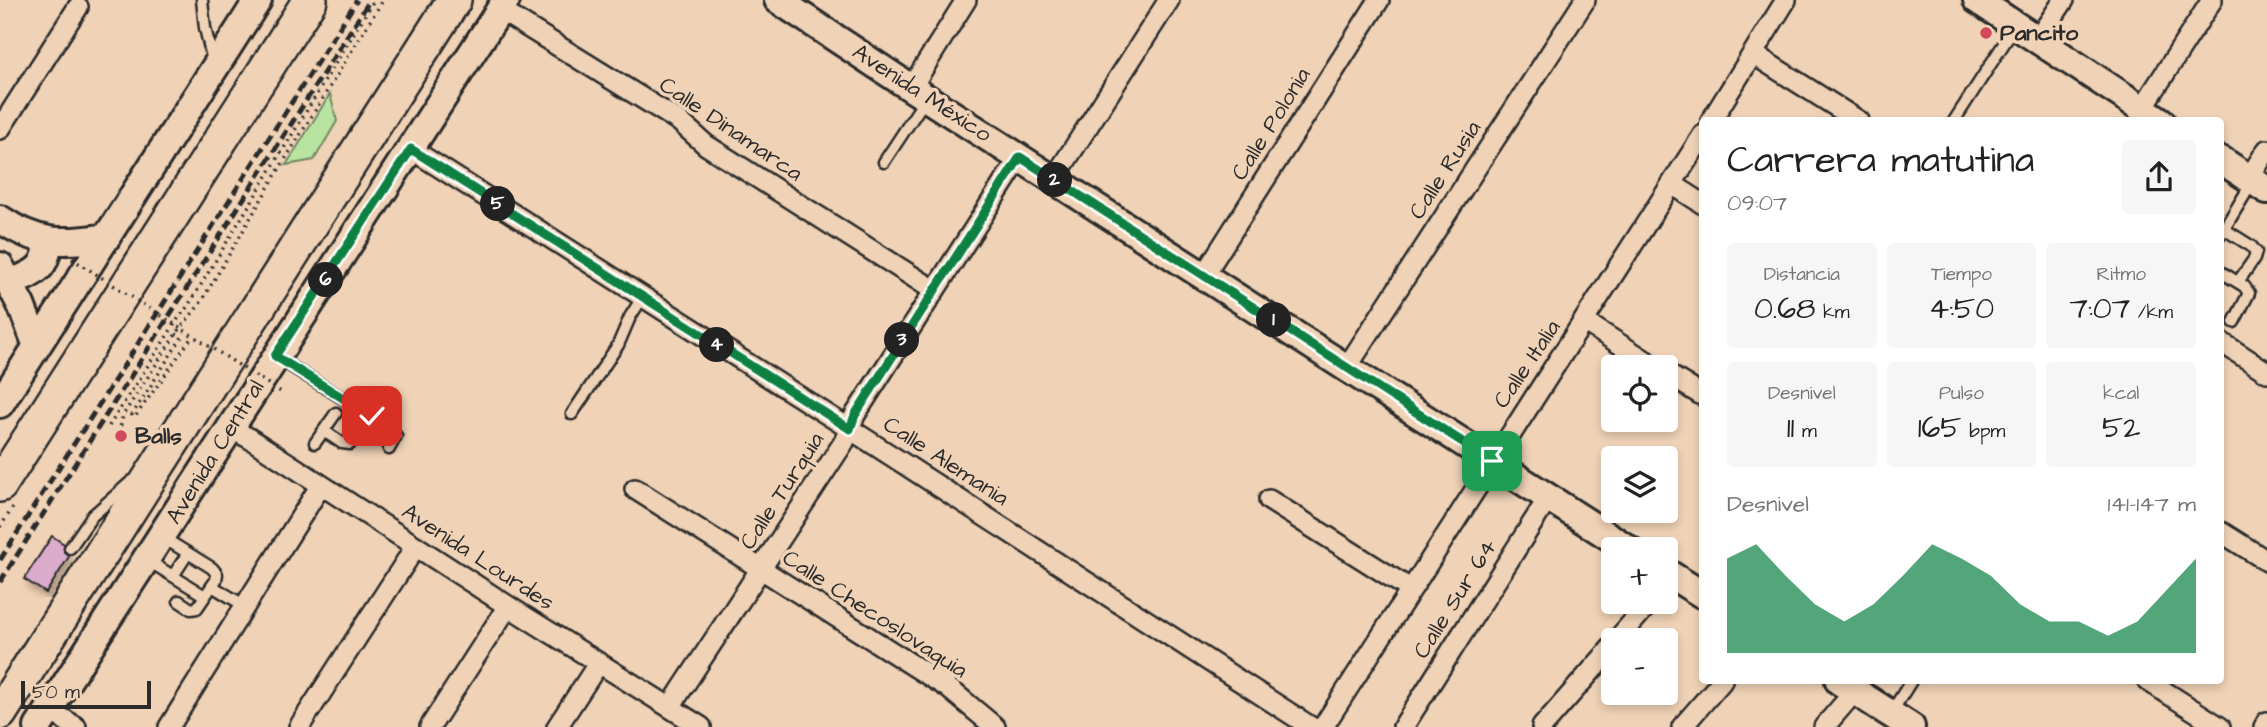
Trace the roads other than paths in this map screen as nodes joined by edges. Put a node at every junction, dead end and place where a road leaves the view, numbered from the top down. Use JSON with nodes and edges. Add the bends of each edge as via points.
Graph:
{"nodes":[{"id":1,"x":202,"y":0,"type":"edge"},
{"id":2,"x":258,"y":0,"type":"edge"},
{"id":3,"x":310,"y":0,"type":"edge"},
{"id":4,"x":454,"y":0,"type":"edge"},
{"id":5,"x":778,"y":0,"type":"edge"},
{"id":6,"x":966,"y":0,"type":"edge"},
{"id":7,"x":1169,"y":0,"type":"edge"},
{"id":8,"x":1378,"y":0,"type":"edge"},
{"id":9,"x":1585,"y":0,"type":"edge"},
{"id":10,"x":1786,"y":0,"type":"edge"},
{"id":11,"x":1978,"y":0,"type":"edge"},
{"id":12,"x":2064,"y":0,"type":"edge"},
{"id":13,"x":2212,"y":0,"type":"edge"},
{"id":14,"x":503,"y":5,"type":"edge"},
{"id":15,"x":78,"y":7,"type":"dead end"},
{"id":16,"x":2016,"y":25,"type":"junction"},
{"id":17,"x":2038,"y":40,"type":"junction"},
{"id":18,"x":1753,"y":54,"type":"junction"},
{"id":19,"x":215,"y":69,"type":"junction"},
{"id":20,"x":919,"y":92,"type":"junction"},
{"id":21,"x":2151,"y":115,"type":"edge"},
{"id":22,"x":1714,"y":117,"type":"edge"},
{"id":23,"x":1853,"y":117,"type":"edge"},
{"id":24,"x":1957,"y":117,"type":"edge"},
{"id":25,"x":0,"y":130,"type":"edge"},
{"id":26,"x":1699,"y":141,"type":"edge"},
{"id":27,"x":411,"y":149,"type":"junction"},
{"id":28,"x":2267,"y":150,"type":"edge"},
{"id":29,"x":1020,"y":157,"type":"junction"},
{"id":30,"x":884,"y":162,"type":"dead end"},
{"id":31,"x":2224,"y":162,"type":"edge"},
{"id":32,"x":1054,"y":179,"type":"junction"},
{"id":33,"x":2256,"y":183,"type":"edge"},
{"id":34,"x":1672,"y":184,"type":"junction"},
{"id":35,"x":1699,"y":201,"type":"edge"},
{"id":36,"x":0,"y":219,"type":"edge"},
{"id":37,"x":2224,"y":229,"type":"edge"},
{"id":38,"x":2224,"y":233,"type":"edge"},
{"id":39,"x":107,"y":237,"type":"junction"},
{"id":40,"x":57,"y":248,"type":"junction"},
{"id":41,"x":5,"y":274,"type":"edge"},
{"id":42,"x":2224,"y":274,"type":"edge"},
{"id":43,"x":1204,"y":275,"type":"junction"},
{"id":44,"x":2238,"y":282,"type":"junction"},
{"id":45,"x":934,"y":290,"type":"junction"},
{"id":46,"x":642,"y":298,"type":"junction"},
{"id":47,"x":2234,"y":321,"type":"dead end"},
{"id":48,"x":1585,"y":322,"type":"junction"},
{"id":49,"x":2224,"y":344,"type":"edge"},
{"id":50,"x":37,"y":346,"type":"junction"},
{"id":51,"x":1637,"y":355,"type":"edge"},
{"id":52,"x":275,"y":356,"type":"junction"},
{"id":53,"x":1347,"y":367,"type":"junction"},
{"id":54,"x":2267,"y":372,"type":"edge"},
{"id":55,"x":1678,"y":380,"type":"edge"},
{"id":56,"x":1699,"y":394,"type":"edge"},
{"id":57,"x":0,"y":404,"type":"edge"},
{"id":58,"x":336,"y":413,"type":"dead end"},
{"id":59,"x":572,"y":414,"type":"dead end"},
{"id":60,"x":372,"y":416,"type":"junction"},
{"id":61,"x":229,"y":428,"type":"junction"},
{"id":62,"x":850,"y":429,"type":"junction"},
{"id":63,"x":324,"y":430,"type":"junction"},
{"id":64,"x":315,"y":443,"type":"dead end"},
{"id":65,"x":389,"y":449,"type":"dead end"},
{"id":66,"x":167,"y":451,"type":"junction"},
{"id":67,"x":1492,"y":461,"type":"junction"},
{"id":68,"x":0,"y":485,"type":"edge"},
{"id":69,"x":321,"y":485,"type":"junction"},
{"id":70,"x":635,"y":489,"type":"dead end"},
{"id":71,"x":1549,"y":498,"type":"junction"},
{"id":72,"x":1269,"y":500,"type":"dead end"},
{"id":73,"x":2224,"y":534,"type":"edge"},
{"id":74,"x":162,"y":537,"type":"junction"},
{"id":75,"x":1610,"y":537,"type":"edge"},
{"id":76,"x":416,"y":546,"type":"junction"},
{"id":77,"x":70,"y":548,"type":"dead end"},
{"id":78,"x":188,"y":553,"type":"junction"},
{"id":79,"x":147,"y":560,"type":"junction"},
{"id":80,"x":2267,"y":561,"type":"edge"},
{"id":81,"x":760,"y":569,"type":"junction"},
{"id":82,"x":173,"y":576,"type":"junction"},
{"id":83,"x":1678,"y":582,"type":"edge"},
{"id":84,"x":212,"y":586,"type":"junction"},
{"id":85,"x":1410,"y":589,"type":"junction"},
{"id":86,"x":1699,"y":593,"type":"edge"},
{"id":87,"x":205,"y":596,"type":"junction"},
{"id":88,"x":179,"y":601,"type":"dead end"},
{"id":89,"x":245,"y":606,"type":"junction"},
{"id":90,"x":508,"y":606,"type":"junction"},
{"id":91,"x":1640,"y":614,"type":"edge"},
{"id":92,"x":1627,"y":628,"type":"edge"},
{"id":93,"x":1601,"y":660,"type":"edge"},
{"id":94,"x":598,"y":664,"type":"junction"},
{"id":95,"x":1719,"y":684,"type":"edge"},
{"id":96,"x":1853,"y":684,"type":"edge"},
{"id":97,"x":1910,"y":684,"type":"edge"},
{"id":98,"x":2153,"y":684,"type":"edge"},
{"id":99,"x":7,"y":703,"type":"edge"},
{"id":100,"x":670,"y":708,"type":"junction"},
{"id":101,"x":44,"y":718,"type":"edge"},
{"id":102,"x":1901,"y":720,"type":"edge"},
{"id":103,"x":2267,"y":722,"type":"edge"},
{"id":104,"x":691,"y":725,"type":"edge"},
{"id":105,"x":3,"y":727,"type":"edge"},
{"id":106,"x":76,"y":727,"type":"edge"},
{"id":107,"x":169,"y":727,"type":"edge"},
{"id":108,"x":299,"y":727,"type":"edge"},
{"id":109,"x":430,"y":727,"type":"edge"},
{"id":110,"x":557,"y":727,"type":"edge"},
{"id":111,"x":995,"y":727,"type":"edge"},
{"id":112,"x":1311,"y":727,"type":"edge"},
{"id":113,"x":1323,"y":727,"type":"edge"},
{"id":114,"x":1403,"y":727,"type":"edge"},
{"id":115,"x":1542,"y":727,"type":"edge"},
{"id":116,"x":1682,"y":727,"type":"edge"},
{"id":117,"x":1824,"y":727,"type":"edge"},
{"id":118,"x":2220,"y":727,"type":"edge"},
{"id":119,"x":2264,"y":727,"type":"edge"}],
"edges":[{"from":1,"to":19,"type":"lane"},
{"from":2,"to":19,"type":"street"},
{"from":3,"to":68,"type":"highway"},
{"from":4,"to":66,"type":"highway","name":"Avenida Central"},
{"from":5,"to":20,"type":"street","name":"Avenida México"},
{"from":6,"to":20,"type":"street"},
{"from":7,"to":32,"type":"street"},
{"from":8,"to":43,"type":"street","name":"Calle Polonia"},
{"from":9,"to":53,"type":"street","name":"Calle Rusia"},
{"from":10,"to":18,"type":"street"},
{"from":11,"to":16,"type":"street"},
{"from":12,"to":17,"type":"street"},
{"from":13,"to":21,"type":"street"},
{"from":14,"to":27,"type":"street","name":"Avenida Central"},
{"from":14,"to":45,"type":"street","name":"Calle Dinamarca","via":[[679,121],[706,145]]},
{"from":15,"to":25,"type":"street"},
{"from":16,"to":17,"type":"street"},
{"from":16,"to":24,"type":"lane"},
{"from":17,"to":21,"type":"street"},
{"from":18,"to":22,"type":"street"},
{"from":18,"to":23,"type":"street"},
{"from":19,"to":39,"type":"street"},
{"from":20,"to":29,"type":"street","name":"Avenida México"},
{"from":20,"to":30,"type":"lane"},
{"from":26,"to":34,"type":"street","name":"Calle Italia"},
{"from":27,"to":46,"type":"street","name":"Calle Alemania"},
{"from":27,"to":52,"type":"street","name":"Avenida Central"},
{"from":28,"to":33,"type":"street"},
{"from":29,"to":32,"type":"street","name":"Avenida México"},
{"from":29,"to":45,"type":"street","name":"Calle Turquia"},
{"from":31,"to":33,"type":"street"},
{"from":32,"to":43,"type":"street","name":"Avenida México"},
{"from":33,"to":37,"type":"lane"},
{"from":34,"to":35,"type":"street"},
{"from":34,"to":48,"type":"street","name":"Calle Italia"},
{"from":36,"to":40,"type":"street"},
{"from":38,"to":44,"type":"lane","via":[[2256,252]]},
{"from":39,"to":40,"type":"street"},
{"from":39,"to":50,"type":"street"},
{"from":40,"to":41,"type":"street","via":[[48,252],[31,275]]},
{"from":41,"to":50,"type":"street"},
{"from":42,"to":44,"type":"lane"},
{"from":43,"to":53,"type":"street","name":"Avenida México"},
{"from":44,"to":47,"type":"lane","via":[[2249,293]]},
{"from":45,"to":62,"type":"street","name":"Calle Turquia"},
{"from":46,"to":59,"type":"lane","via":[[618,345]]},
{"from":46,"to":62,"type":"street","name":"Calle Alemania"},
{"from":48,"to":51,"type":"street"},
{"from":48,"to":67,"type":"street","name":"Calle Italia"},
{"from":49,"to":54,"type":"street"},
{"from":50,"to":57,"type":"street"},
{"from":52,"to":60,"type":"lane"},
{"from":52,"to":61,"type":"street","name":"Avenida Central"},
{"from":53,"to":67,"type":"street","name":"Avenida México"},
{"from":55,"to":56,"type":"street"},
{"from":58,"to":63,"type":"lane"},
{"from":60,"to":63,"type":"lane","via":[[350,444]]},
{"from":60,"to":65,"type":"lane","via":[[394,431]]},
{"from":61,"to":69,"type":"street","name":"Avenida Lourdes"},
{"from":61,"to":74,"type":"street","name":"Avenida Central"},
{"from":62,"to":81,"type":"street","name":"Calle Turquia"},
{"from":62,"to":112,"type":"street","name":"Calle Alemania"},
{"from":63,"to":64,"type":"lane"},
{"from":66,"to":77,"type":"lane","via":[[92,516]]},
{"from":66,"to":99,"type":"highway","name":"Avenida Central"},
{"from":67,"to":71,"type":"street","name":"Avenida México"},
{"from":67,"to":85,"type":"street","name":"Calle Italia"},
{"from":69,"to":76,"type":"street","name":"Avenida Lourdes"},
{"from":69,"to":89,"type":"street"},
{"from":70,"to":81,"type":"street","name":"Calle Checoslovaquia"},
{"from":71,"to":75,"type":"street","name":"Avenida México"},
{"from":71,"to":114,"type":"street","name":"Calle Sur 64"},
{"from":72,"to":85,"type":"street"},
{"from":73,"to":80,"type":"street"},
{"from":74,"to":78,"type":"lane"},
{"from":74,"to":79,"type":"street","name":"Avenida Central"},
{"from":76,"to":90,"type":"street","name":"Avenida Lourdes"},
{"from":76,"to":108,"type":"street"},
{"from":78,"to":82,"type":"lane"},
{"from":78,"to":84,"type":"lane","via":[[216,572]]},
{"from":79,"to":82,"type":"lane"},
{"from":79,"to":101,"type":"street","name":"Avenida Central"},
{"from":81,"to":100,"type":"street","name":"Calle Turquia"},
{"from":81,"to":111,"type":"street","name":"Calle Checoslovaquia","via":[[947,687]]},
{"from":82,"to":87,"type":"lane"},
{"from":83,"to":86,"type":"street"},
{"from":84,"to":87,"type":"lane"},
{"from":84,"to":89,"type":"lane"},
{"from":85,"to":113,"type":"street","name":"Calle Italia"},
{"from":87,"to":88,"type":"lane","via":[[195,609]]},
{"from":89,"to":107,"type":"street"},
{"from":90,"to":94,"type":"street","name":"Avenida Lourdes"},
{"from":90,"to":109,"type":"street"},
{"from":91,"to":92,"type":"street"},
{"from":93,"to":115,"type":"street"},
{"from":94,"to":100,"type":"street","name":"Avenida Lourdes"},
{"from":94,"to":110,"type":"street"},
{"from":95,"to":116,"type":"street"},
{"from":96,"to":102,"type":"street"},
{"from":96,"to":117,"type":"street"},
{"from":97,"to":102,"type":"lane"},
{"from":98,"to":118,"type":"street"},
{"from":99,"to":105,"type":"highway","name":"Avenida Central"},
{"from":100,"to":104,"type":"street","name":"Avenida Lourdes"},
{"from":101,"to":106,"type":"street"},
{"from":103,"to":119,"type":"street"}]}
